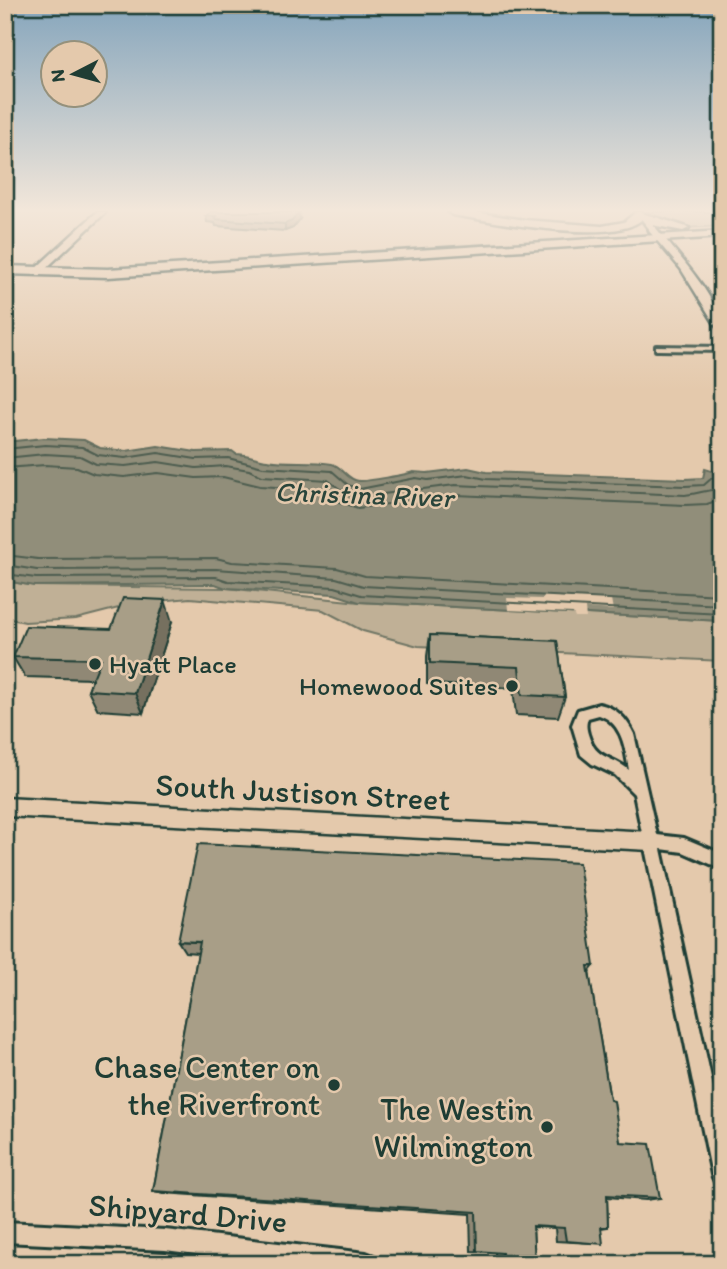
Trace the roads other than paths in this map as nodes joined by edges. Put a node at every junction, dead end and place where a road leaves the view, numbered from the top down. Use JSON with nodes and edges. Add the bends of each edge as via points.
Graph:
{"nodes":[{"id":1,"x":25,"y":271,"type":"edge"},
{"id":2,"x":150,"y":271,"type":"edge"},
{"id":3,"x":685,"y":271,"type":"edge"},
{"id":4,"x":37,"y":272,"type":"joint"},
{"id":5,"x":722,"y":327,"type":"edge"},
{"id":6,"x":659,"y":348,"type":"dead end"},
{"id":7,"x":722,"y":349,"type":"edge"},
{"id":8,"x":640,"y":790,"type":"junction"},
{"id":9,"x":5,"y":807,"type":"edge"},
{"id":10,"x":650,"y":841,"type":"junction"},
{"id":11,"x":722,"y":862,"type":"edge"},
{"id":12,"x":722,"y":1175,"type":"edge"},
{"id":13,"x":5,"y":1232,"type":"edge"},
{"id":14,"x":301,"y":1259,"type":"edge"},
{"id":15,"x":366,"y":1264,"type":"edge"}],
"edges":[{"from":1,"to":4,"type":"main road"},
{"from":2,"to":4,"type":"main road"},
{"from":3,"to":5,"type":"street"},
{"from":6,"to":7,"type":"street"},
{"from":8,"to":8,"type":"street","via":[[623,724],[606,711],[583,714],[579,725],[586,751],[620,771]]},
{"from":8,"to":10,"type":"street"},
{"from":9,"to":10,"type":"street","name":"South Justison Street"},
{"from":10,"to":11,"type":"street","via":[[684,845]]},
{"from":10,"to":12,"type":"street"},
{"from":13,"to":14,"type":"street","name":"Shipyard Drive","via":[[165,1240]]},
{"from":14,"to":15,"type":"street","name":"Shipyard Drive"}]}
